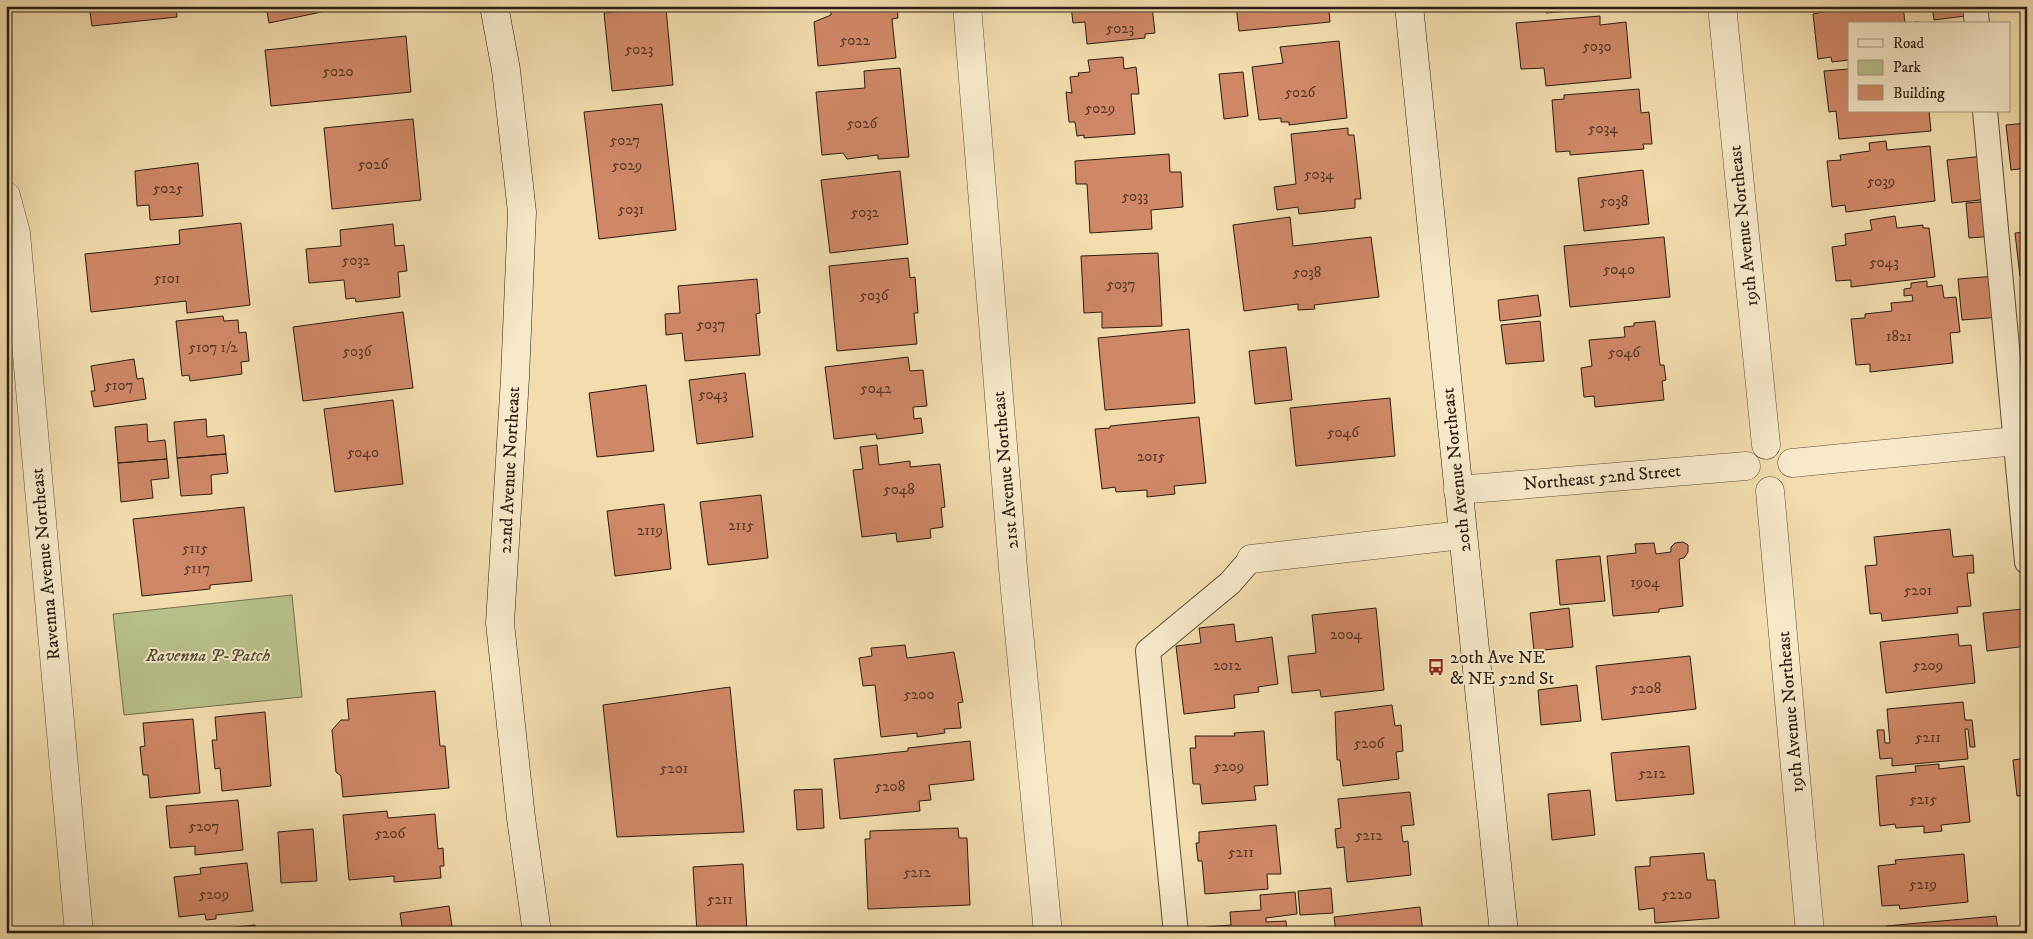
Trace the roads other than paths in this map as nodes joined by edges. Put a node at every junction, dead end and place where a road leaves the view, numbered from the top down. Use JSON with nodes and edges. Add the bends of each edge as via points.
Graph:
{"nodes":[{"id":1,"x":494,"y":6,"type":"edge"},
{"id":2,"x":967,"y":6,"type":"edge"},
{"id":3,"x":1409,"y":6,"type":"edge"},
{"id":4,"x":1722,"y":6,"type":"edge"},
{"id":5,"x":1975,"y":6,"type":"edge"},
{"id":6,"x":1977,"y":22,"type":"edge"},
{"id":7,"x":1985,"y":112,"type":"edge"},
{"id":8,"x":6,"y":197,"type":"edge"},
{"id":9,"x":2021,"y":441,"type":"edge"},
{"id":10,"x":1766,"y":445,"type":"junction"},
{"id":11,"x":1792,"y":464,"type":"junction"},
{"id":12,"x":1746,"y":466,"type":"junction"},
{"id":13,"x":1458,"y":490,"type":"junction"},
{"id":14,"x":1770,"y":491,"type":"junction"},
{"id":15,"x":1462,"y":535,"type":"junction"},
{"id":16,"x":1251,"y":558,"type":"joint"},
{"id":17,"x":2027,"y":562,"type":"edge"},
{"id":18,"x":79,"y":933,"type":"edge"},
{"id":19,"x":537,"y":933,"type":"edge"},
{"id":20,"x":1048,"y":933,"type":"edge"},
{"id":21,"x":1176,"y":933,"type":"edge"},
{"id":22,"x":1504,"y":933,"type":"edge"},
{"id":23,"x":1810,"y":933,"type":"edge"}],
"edges":[{"from":1,"to":19,"type":"street","name":"22nd Avenue Northeast","via":[[506,70],[522,212],[500,623]]},
{"from":2,"to":20,"type":"street","name":"21st Avenue Northeast","via":[[1014,580]]},
{"from":3,"to":13,"type":"street","name":"20th Avenue Northeast"},
{"from":4,"to":10,"type":"street","name":"19th Avenue Northeast"},
{"from":5,"to":6,"type":"lane"},
{"from":7,"to":9,"type":"lane"},
{"from":8,"to":18,"type":"street","name":"Ravenna Avenue Northeast","via":[[16,233]]},
{"from":9,"to":11,"type":"street"},
{"from":9,"to":17,"type":"lane"},
{"from":10,"to":11,"type":"street","via":[[1781,448]]},
{"from":10,"to":12,"type":"street","via":[[1752,453]]},
{"from":11,"to":14,"type":"street","via":[[1787,483]]},
{"from":12,"to":13,"type":"street","name":"Northeast 52nd Street"},
{"from":12,"to":14,"type":"street","via":[[1755,486]]},
{"from":13,"to":15,"type":"street","name":"20th Avenue Northeast"},
{"from":14,"to":23,"type":"street","name":"19th Avenue Northeast"},
{"from":15,"to":16,"type":"street"},
{"from":15,"to":22,"type":"street","name":"20th Avenue Northeast"},
{"from":16,"to":21,"type":"lane","via":[[1230,583],[1148,651]]}]}
